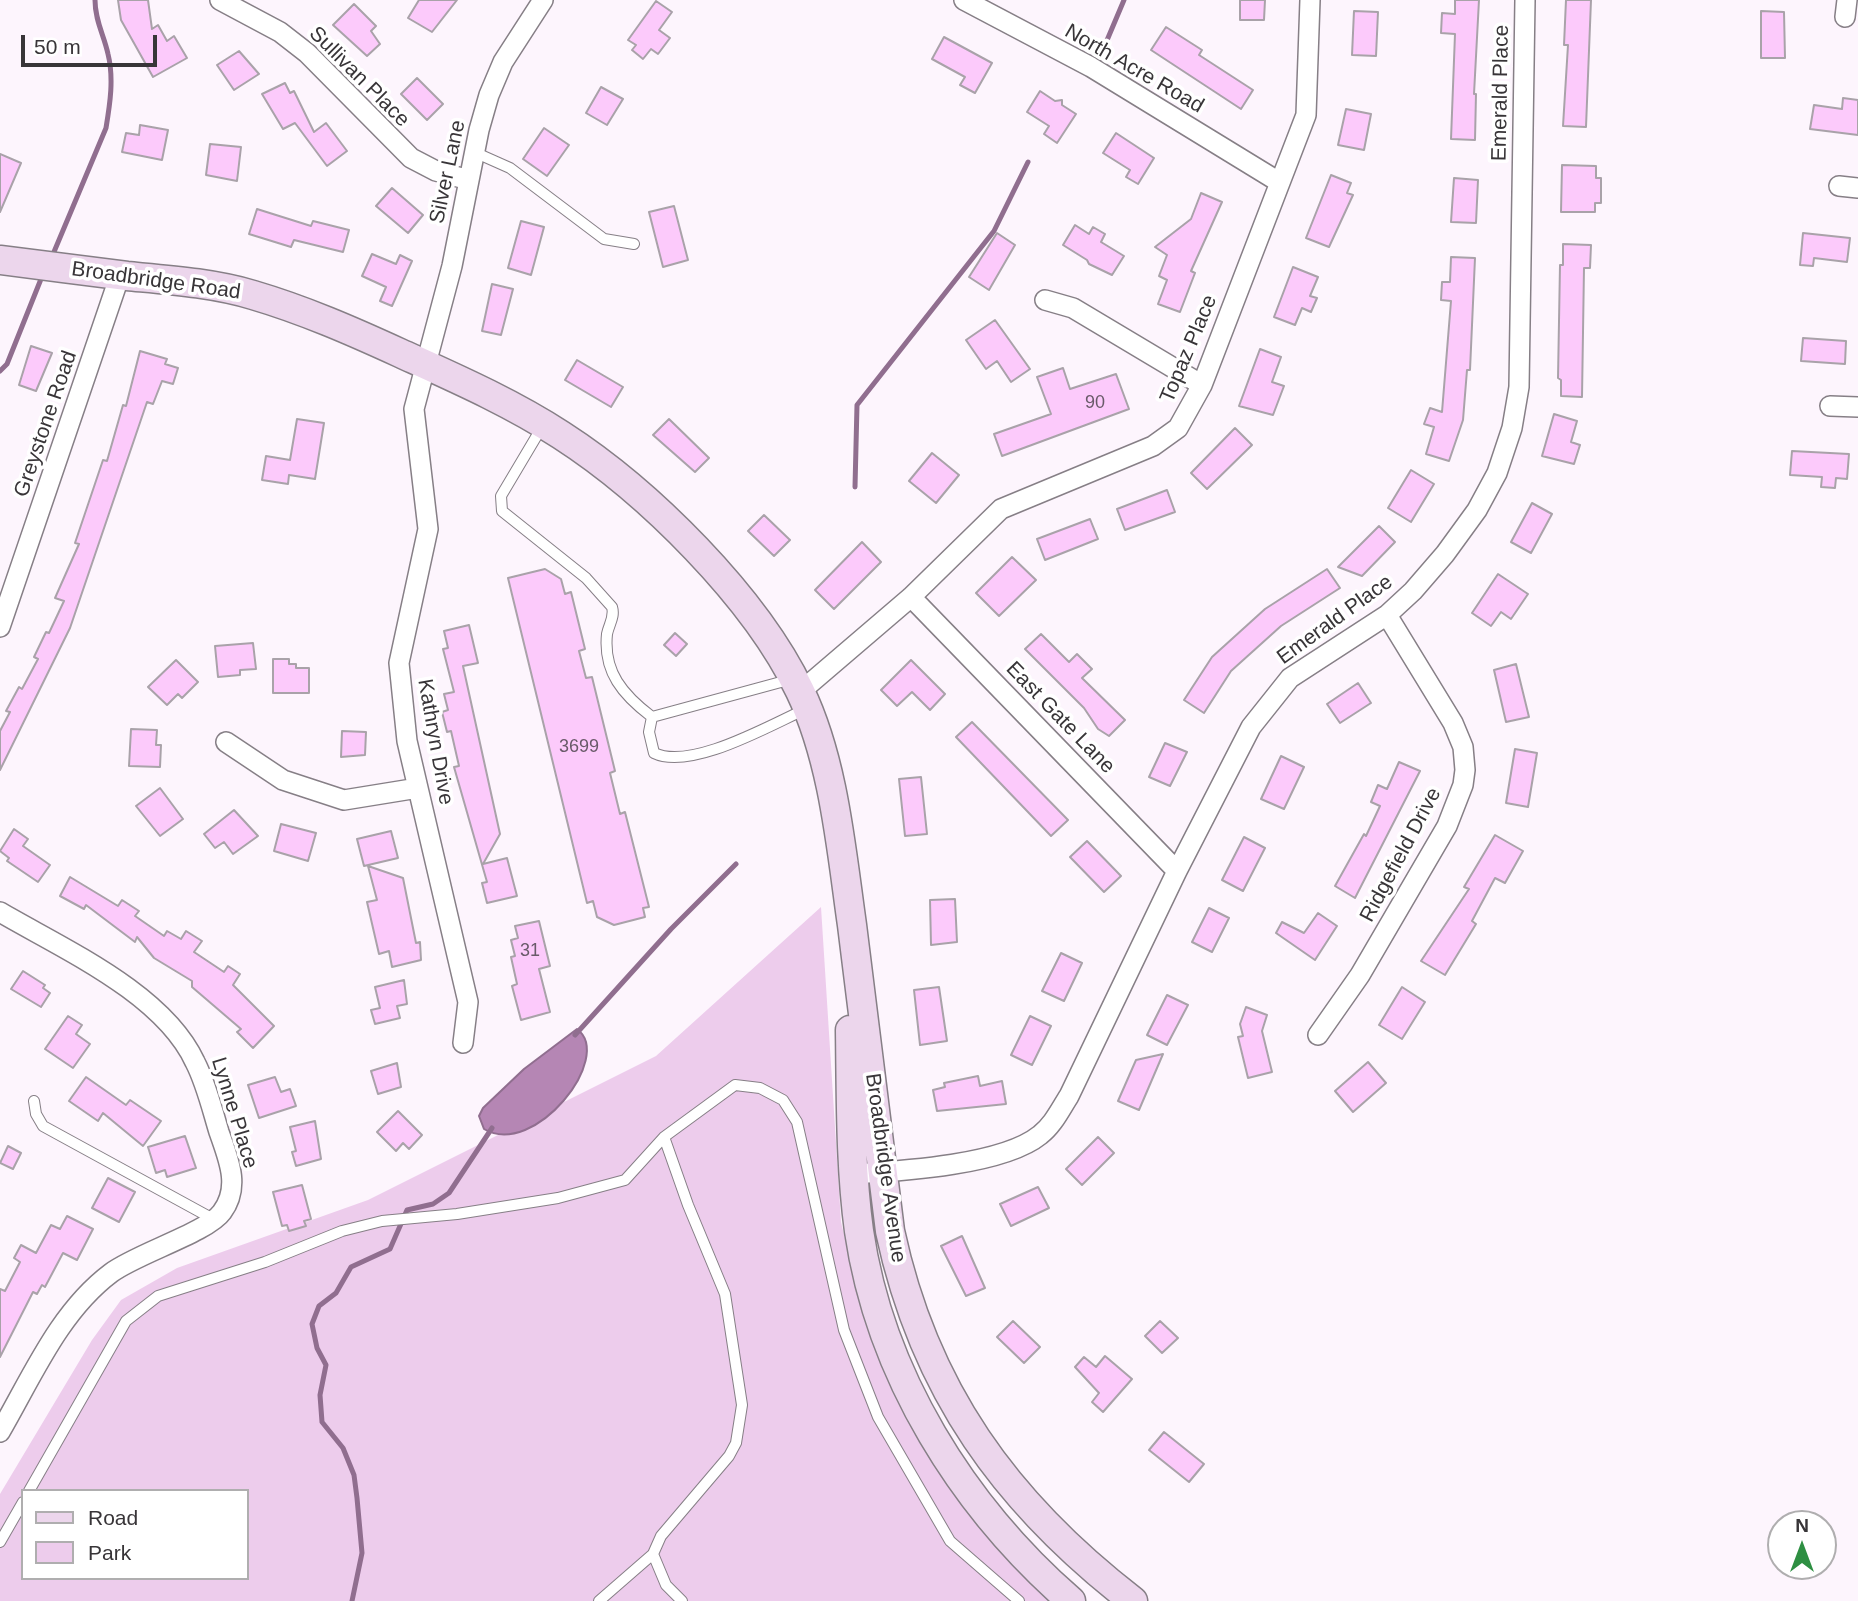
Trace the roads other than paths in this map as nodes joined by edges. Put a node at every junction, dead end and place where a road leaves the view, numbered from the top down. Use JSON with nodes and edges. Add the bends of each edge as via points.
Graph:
{"nodes":[{"id":1,"x":220,"y":0,"type":"edge"},
{"id":2,"x":543,"y":0,"type":"edge"},
{"id":3,"x":964,"y":0,"type":"edge"},
{"id":4,"x":1310,"y":0,"type":"edge"},
{"id":5,"x":1525,"y":0,"type":"edge"},
{"id":6,"x":474,"y":152,"type":"junction"},
{"id":7,"x":469,"y":180,"type":"junction"},
{"id":8,"x":1279,"y":182,"type":"junction"},
{"id":9,"x":634,"y":244,"type":"dead end"},
{"id":10,"x":7,"y":261,"type":"edge"},
{"id":11,"x":120,"y":275,"type":"junction"},
{"id":12,"x":1045,"y":300,"type":"dead end"},
{"id":13,"x":425,"y":364,"type":"junction"},
{"id":14,"x":1202,"y":385,"type":"junction"},
{"id":15,"x":1830,"y":407,"type":"dead end"},
{"id":16,"x":1858,"y":407,"type":"edge"},
{"id":17,"x":543,"y":424,"type":"junction"},
{"id":18,"x":911,"y":597,"type":"junction"},
{"id":19,"x":1387,"y":615,"type":"junction"},
{"id":20,"x":2,"y":619,"type":"edge"},
{"id":21,"x":800,"y":693,"type":"junction"},
{"id":22,"x":652,"y":717,"type":"junction"},
{"id":23,"x":226,"y":742,"type":"dead end"},
{"id":24,"x":418,"y":788,"type":"junction"},
{"id":25,"x":1177,"y":871,"type":"junction"},
{"id":26,"x":849,"y":905,"type":"junction"},
{"id":27,"x":0,"y":912,"type":"edge"},
{"id":28,"x":1318,"y":1035,"type":"dead end"},
{"id":29,"x":463,"y":1043,"type":"dead end"},
{"id":30,"x":34,"y":1101,"type":"dead end"},
{"id":31,"x":664,"y":1137,"type":"junction"},
{"id":32,"x":884,"y":1173,"type":"junction"},
{"id":33,"x":854,"y":1174,"type":"junction"},
{"id":34,"x":218,"y":1217,"type":"junction"},
{"id":35,"x":0,"y":1432,"type":"edge"},
{"id":36,"x":30,"y":1489,"type":"edge"},
{"id":37,"x":21,"y":1505,"type":"edge"},
{"id":38,"x":0,"y":1542,"type":"edge"},
{"id":39,"x":653,"y":1555,"type":"junction"},
{"id":40,"x":599,"y":1601,"type":"edge"},
{"id":41,"x":682,"y":1601,"type":"edge"},
{"id":42,"x":1019,"y":1601,"type":"edge"},
{"id":43,"x":1071,"y":1601,"type":"edge"},
{"id":44,"x":1133,"y":1601,"type":"edge"}],
"edges":[{"from":1,"to":7,"type":"street","name":"Sullivan Place","via":[[271,26],[307,53],[411,158]]},
{"from":2,"to":6,"type":"street","name":"Silver Lane","via":[[503,62]]},
{"from":3,"to":8,"type":"street","name":"North Acre Road","via":[[1091,67]]},
{"from":4,"to":8,"type":"street","name":"Topaz Place","via":[[1306,115]]},
{"from":5,"to":19,"type":"street","name":"Emerald Place","via":[[1519,387],[1512,428],[1497,473],[1477,510],[1421,582]]},
{"from":6,"to":7,"type":"street","name":"Silver Lane"},
{"from":6,"to":9,"type":"lane","via":[[510,168],[604,239]]},
{"from":7,"to":13,"type":"street","name":"Silver Lane"},
{"from":8,"to":14,"type":"street","name":"Topaz Place"},
{"from":10,"to":11,"type":"main road","name":"Broadbridge Road"},
{"from":11,"to":13,"type":"main road","name":"Broadbridge Road","via":[[250,294],[302,311]]},
{"from":11,"to":20,"type":"street","name":"Greystone Road"},
{"from":12,"to":14,"type":"street","via":[[1073,308]]},
{"from":13,"to":17,"type":"main road","name":"Broadbridge Avenue"},
{"from":13,"to":24,"type":"street","name":"Kathryn Drive","via":[[414,409],[428,529],[399,663],[407,741]]},
{"from":14,"to":18,"type":"street","name":"Topaz Place","via":[[1186,417],[1162,442],[1001,509]]},
{"from":15,"to":16,"type":"street"},
{"from":17,"to":21,"type":"main road","name":"Broadbridge Avenue","via":[[597,461],[698,550],[749,611]]},
{"from":17,"to":22,"type":"lane","via":[[501,496],[502,511],[586,578],[612,607],[605,651],[609,664],[617,684]]},
{"from":18,"to":21,"type":"street","name":"Topaz Place"},
{"from":18,"to":25,"type":"street","name":"East Gate Lane"},
{"from":19,"to":25,"type":"street","name":"Emerald Place","via":[[1312,660],[1275,693],[1251,727]]},
{"from":19,"to":28,"type":"street","name":"Ridgefield Drive","via":[[1453,723],[1463,747],[1464,778],[1447,826],[1360,975]]},
{"from":21,"to":22,"type":"lane"},
{"from":21,"to":22,"type":"lane","via":[[738,740],[667,759],[654,753],[649,732]]},
{"from":21,"to":26,"type":"main road","name":"Broadbridge Avenue","via":[[831,796]]},
{"from":23,"to":24,"type":"street","via":[[283,780],[344,800]]},
{"from":24,"to":29,"type":"street","name":"Kathryn Drive","via":[[468,1002]]},
{"from":25,"to":32,"type":"street","name":"Emerald Place","via":[[1051,1126],[1010,1152]]},
{"from":26,"to":32,"type":"main road","name":"Broadbridge Avenue"},
{"from":26,"to":33,"type":"main road","name":"Broadbridge Avenue"},
{"from":27,"to":34,"type":"street","name":"Lynne Place","via":[[129,989],[169,1025],[188,1050],[230,1162],[232,1189]]},
{"from":30,"to":34,"type":"lane","via":[[43,1126]]},
{"from":31,"to":36,"type":"lane","via":[[625,1181],[558,1198],[382,1221],[158,1296],[126,1321]]},
{"from":31,"to":39,"type":"lane","via":[[725,1294],[742,1405],[730,1456],[661,1536]]},
{"from":31,"to":42,"type":"lane","via":[[735,1085],[760,1088],[783,1100],[797,1122],[845,1330],[878,1417],[950,1541]]},
{"from":32,"to":33,"type":"street","name":"Emerald Place"},
{"from":32,"to":44,"type":"main road","name":"Broadbridge Avenue","via":[[890,1231],[906,1293],[918,1329],[954,1402],[1013,1491],[1081,1560]]},
{"from":33,"to":43,"type":"main road","name":"Broadbridge Avenue","via":[[874,1296],[919,1411],[982,1509],[1023,1557]]},
{"from":34,"to":35,"type":"street","via":[[131,1261],[84,1296],[60,1328]]},
{"from":37,"to":38,"type":"lane"},
{"from":39,"to":40,"type":"lane"},
{"from":39,"to":41,"type":"lane","via":[[666,1585]]}]}
